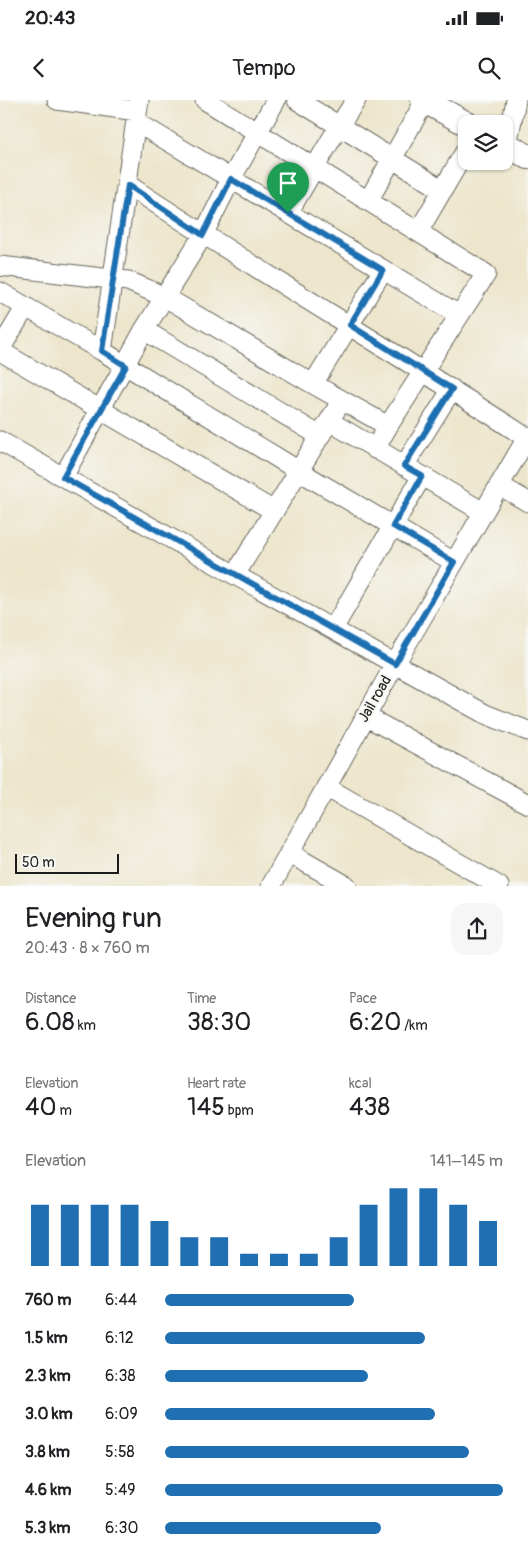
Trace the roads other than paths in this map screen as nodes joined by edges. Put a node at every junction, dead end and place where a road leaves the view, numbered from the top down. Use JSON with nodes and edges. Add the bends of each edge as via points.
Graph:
{"nodes":[{"id":1,"x":57,"y":100,"type":"edge"},
{"id":2,"x":206,"y":100,"type":"edge"},
{"id":3,"x":276,"y":100,"type":"edge"},
{"id":4,"x":297,"y":100,"type":"edge"},
{"id":5,"x":356,"y":100,"type":"edge"},
{"id":6,"x":424,"y":100,"type":"edge"},
{"id":7,"x":516,"y":100,"type":"edge"},
{"id":8,"x":137,"y":111,"type":"edge"},
{"id":9,"x":512,"y":115,"type":"edge"},
{"id":10,"x":458,"y":119,"type":"edge"},
{"id":11,"x":339,"y":126,"type":"junction"},
{"id":12,"x":258,"y":132,"type":"junction"},
{"id":13,"x":513,"y":149,"type":"edge"},
{"id":14,"x":528,"y":157,"type":"edge"},
{"id":15,"x":392,"y":158,"type":"junction"},
{"id":16,"x":458,"y":164,"type":"edge"},
{"id":17,"x":314,"y":168,"type":"junction"},
{"id":18,"x":231,"y":179,"type":"junction"},
{"id":19,"x":128,"y":185,"type":"junction"},
{"id":20,"x":443,"y":190,"type":"junction"},
{"id":21,"x":368,"y":201,"type":"junction"},
{"id":22,"x":288,"y":213,"type":"junction"},
{"id":23,"x":418,"y":232,"type":"junction"},
{"id":24,"x":203,"y":235,"type":"junction"},
{"id":25,"x":0,"y":266,"type":"edge"},
{"id":26,"x":383,"y":270,"type":"junction"},
{"id":27,"x":114,"y":279,"type":"junction"},
{"id":28,"x":0,"y":292,"type":"edge"},
{"id":29,"x":164,"y":296,"type":"junction"},
{"id":30,"x":25,"y":308,"type":"junction"},
{"id":31,"x":459,"y":315,"type":"junction"},
{"id":32,"x":350,"y":325,"type":"junction"},
{"id":33,"x":144,"y":330,"type":"junction"},
{"id":34,"x":0,"y":351,"type":"edge"},
{"id":35,"x":102,"y":351,"type":"junction"},
{"id":36,"x":126,"y":366,"type":"junction"},
{"id":37,"x":424,"y":372,"type":"junction"},
{"id":38,"x":313,"y":384,"type":"junction"},
{"id":39,"x":452,"y":389,"type":"junction"},
{"id":40,"x":342,"y":400,"type":"junction"},
{"id":41,"x":101,"y":409,"type":"junction"},
{"id":42,"x":388,"y":426,"type":"junction"},
{"id":43,"x":324,"y":428,"type":"junction"},
{"id":44,"x":527,"y":437,"type":"edge"},
{"id":45,"x":0,"y":441,"type":"edge"},
{"id":46,"x":375,"y":449,"type":"junction"},
{"id":47,"x":404,"y":466,"type":"junction"},
{"id":48,"x":299,"y":471,"type":"junction"},
{"id":49,"x":422,"y":476,"type":"junction"},
{"id":50,"x":63,"y":477,"type":"junction"},
{"id":51,"x":500,"y":484,"type":"junction"},
{"id":52,"x":528,"y":502,"type":"edge"},
{"id":53,"x":274,"y":512,"type":"junction"},
{"id":54,"x":483,"y":512,"type":"junction"},
{"id":55,"x":393,"y":526,"type":"junction"},
{"id":56,"x":454,"y":562,"type":"junction"},
{"id":57,"x":235,"y":575,"type":"junction"},
{"id":58,"x":333,"y":629,"type":"junction"},
{"id":59,"x":395,"y":664,"type":"junction"},
{"id":60,"x":365,"y":716,"type":"junction"},
{"id":61,"x":528,"y":731,"type":"edge"},
{"id":62,"x":326,"y":788,"type":"junction"},
{"id":63,"x":528,"y":804,"type":"edge"},
{"id":64,"x":289,"y":853,"type":"junction"},
{"id":65,"x":271,"y":886,"type":"edge"},
{"id":66,"x":348,"y":886,"type":"edge"},
{"id":67,"x":499,"y":886,"type":"edge"}],
"edges":[{"from":1,"to":8,"type":"street"},
{"from":2,"to":12,"type":"street"},
{"from":3,"to":12,"type":"street"},
{"from":4,"to":11,"type":"street"},
{"from":5,"to":11,"type":"street"},
{"from":6,"to":10,"type":"main road"},
{"from":6,"to":15,"type":"street"},
{"from":7,"to":9,"type":"street"},
{"from":8,"to":18,"type":"street"},
{"from":8,"to":19,"type":"street"},
{"from":11,"to":15,"type":"street"},
{"from":11,"to":17,"type":"street"},
{"from":12,"to":17,"type":"street"},
{"from":12,"to":18,"type":"street"},
{"from":13,"to":14,"type":"main road"},
{"from":15,"to":20,"type":"street"},
{"from":15,"to":21,"type":"street"},
{"from":16,"to":20,"type":"street"},
{"from":17,"to":21,"type":"street"},
{"from":17,"to":22,"type":"street"},
{"from":18,"to":22,"type":"street"},
{"from":18,"to":24,"type":"street"},
{"from":19,"to":24,"type":"street"},
{"from":19,"to":27,"type":"street"},
{"from":20,"to":23,"type":"street"},
{"from":21,"to":23,"type":"street"},
{"from":22,"to":26,"type":"street"},
{"from":23,"to":31,"type":"street","via":[[486,274]]},
{"from":24,"to":29,"type":"street"},
{"from":24,"to":32,"type":"street"},
{"from":25,"to":27,"type":"street"},
{"from":26,"to":31,"type":"street"},
{"from":26,"to":32,"type":"street"},
{"from":27,"to":29,"type":"street","via":[[128,280]]},
{"from":27,"to":35,"type":"street"},
{"from":28,"to":30,"type":"street"},
{"from":29,"to":33,"type":"street"},
{"from":29,"to":38,"type":"street"},
{"from":30,"to":34,"type":"street"},
{"from":30,"to":35,"type":"street"},
{"from":31,"to":37,"type":"street"},
{"from":32,"to":37,"type":"street"},
{"from":32,"to":38,"type":"street"},
{"from":33,"to":36,"type":"street"},
{"from":33,"to":43,"type":"street"},
{"from":34,"to":41,"type":"street"},
{"from":35,"to":36,"type":"street"},
{"from":36,"to":41,"type":"street"},
{"from":36,"to":48,"type":"street"},
{"from":37,"to":39,"type":"street"},
{"from":37,"to":42,"type":"street"},
{"from":38,"to":40,"type":"street"},
{"from":39,"to":44,"type":"street"},
{"from":39,"to":47,"type":"street"},
{"from":40,"to":42,"type":"street"},
{"from":40,"to":43,"type":"street"},
{"from":41,"to":50,"type":"street"},
{"from":41,"to":53,"type":"street"},
{"from":42,"to":46,"type":"street"},
{"from":43,"to":46,"type":"street"},
{"from":43,"to":48,"type":"street"},
{"from":44,"to":51,"type":"street","name":"Jail road"},
{"from":45,"to":50,"type":"street"},
{"from":46,"to":47,"type":"street"},
{"from":47,"to":49,"type":"street"},
{"from":48,"to":53,"type":"street"},
{"from":48,"to":55,"type":"street"},
{"from":49,"to":54,"type":"street"},
{"from":49,"to":55,"type":"street"},
{"from":50,"to":57,"type":"street"},
{"from":51,"to":52,"type":"street"},
{"from":51,"to":54,"type":"street","name":"Jail road"},
{"from":53,"to":57,"type":"street"},
{"from":54,"to":56,"type":"street","name":"Jail road"},
{"from":55,"to":56,"type":"street"},
{"from":55,"to":58,"type":"street"},
{"from":56,"to":59,"type":"street","name":"Jail road"},
{"from":57,"to":58,"type":"street"},
{"from":58,"to":59,"type":"street"},
{"from":59,"to":60,"type":"street","name":"Jail road"},
{"from":59,"to":61,"type":"street","via":[[485,714]]},
{"from":60,"to":62,"type":"street","name":"Jail road"},
{"from":60,"to":63,"type":"street"},
{"from":62,"to":64,"type":"street","name":"Jail road"},
{"from":62,"to":67,"type":"street"},
{"from":64,"to":65,"type":"street","name":"Jail road"},
{"from":64,"to":66,"type":"street"}]}
